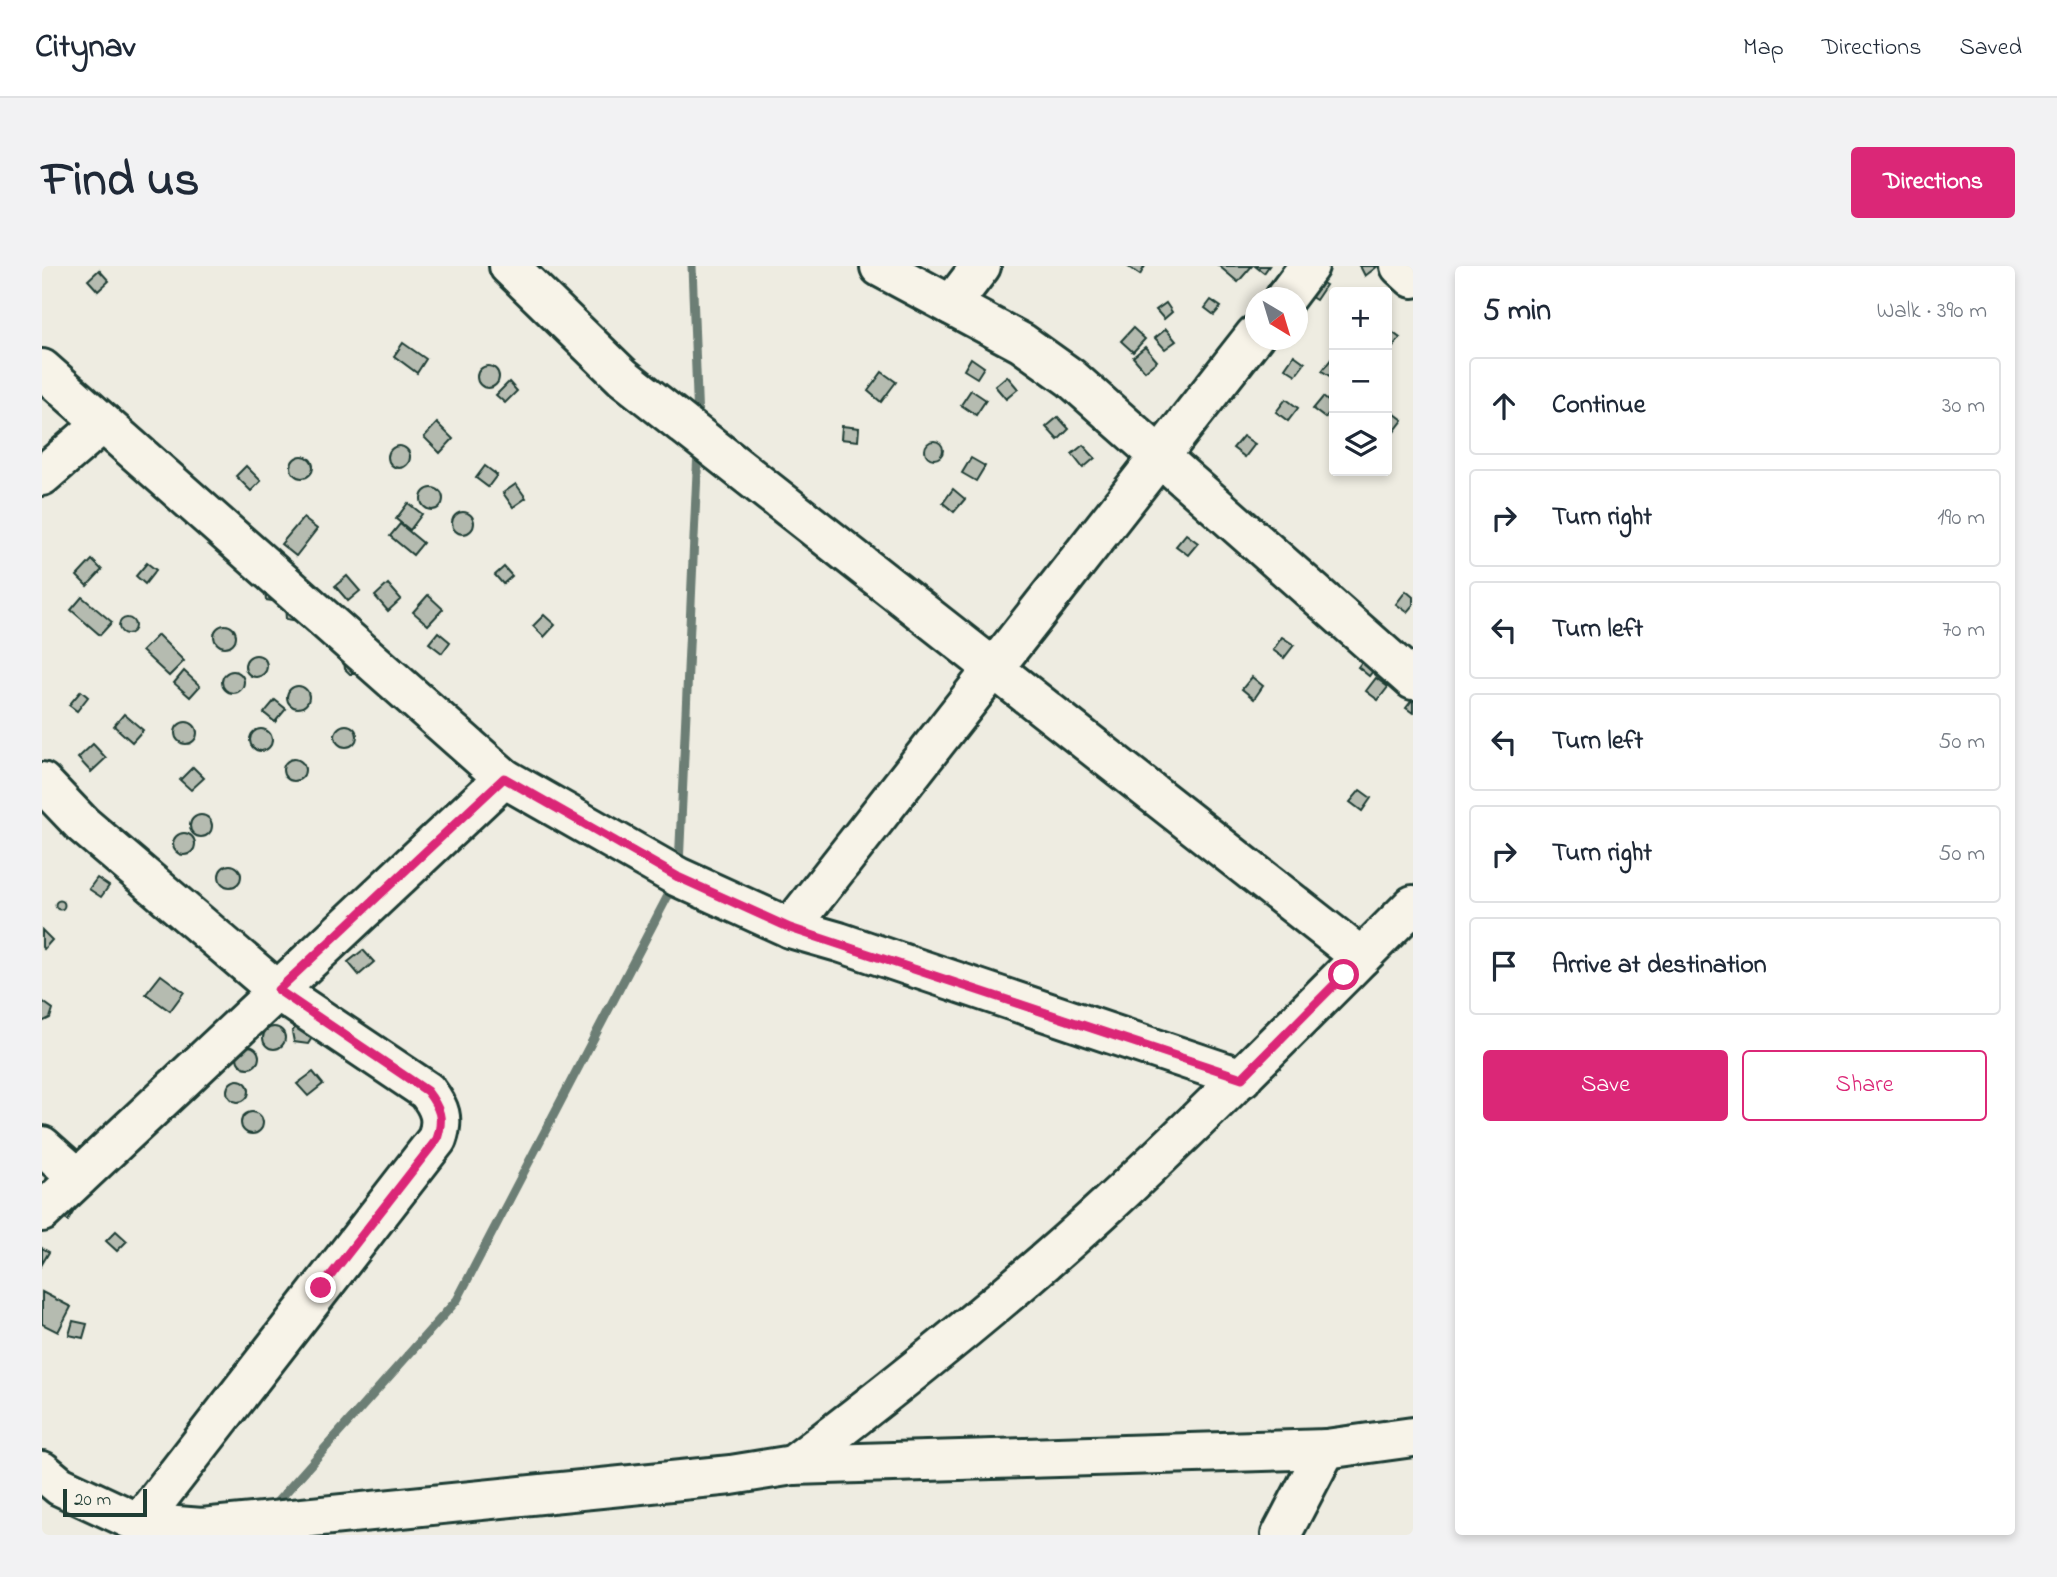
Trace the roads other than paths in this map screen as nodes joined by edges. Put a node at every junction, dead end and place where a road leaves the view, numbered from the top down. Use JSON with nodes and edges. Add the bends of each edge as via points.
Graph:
{"nodes":[{"id":1,"x":509,"y":266,"type":"edge"},
{"id":2,"x":981,"y":266,"type":"edge"},
{"id":3,"x":1309,"y":266,"type":"edge"},
{"id":4,"x":1400,"y":266,"type":"edge"},
{"id":5,"x":880,"y":267,"type":"edge"},
{"id":6,"x":1413,"y":278,"type":"edge"},
{"id":7,"x":1293,"y":287,"type":"edge"},
{"id":8,"x":951,"y":305,"type":"junction"},
{"id":9,"x":1245,"y":348,"type":"edge"},
{"id":10,"x":42,"y":369,"type":"edge"},
{"id":11,"x":103,"y":423,"type":"junction"},
{"id":12,"x":1162,"y":457,"type":"junction"},
{"id":13,"x":42,"y":476,"type":"edge"},
{"id":14,"x":992,"y":669,"type":"junction"},
{"id":15,"x":1413,"y":680,"type":"edge"},
{"id":16,"x":504,"y":778,"type":"junction"},
{"id":17,"x":42,"y":782,"type":"edge"},
{"id":18,"x":1413,"y":905,"type":"edge"},
{"id":19,"x":790,"y":928,"type":"junction"},
{"id":20,"x":1361,"y":957,"type":"junction"},
{"id":21,"x":278,"y":990,"type":"junction"},
{"id":22,"x":1242,"y":1078,"type":"junction"},
{"id":23,"x":42,"y":1146,"type":"edge"},
{"id":24,"x":78,"y":1178,"type":"junction"},
{"id":25,"x":42,"y":1212,"type":"edge"},
{"id":26,"x":1413,"y":1437,"type":"edge"},
{"id":27,"x":1326,"y":1449,"type":"junction"},
{"id":28,"x":793,"y":1465,"type":"junction"},
{"id":29,"x":42,"y":1471,"type":"edge"},
{"id":30,"x":139,"y":1523,"type":"junction"},
{"id":31,"x":1281,"y":1535,"type":"edge"}],
"edges":[{"from":1,"to":14,"type":"street","via":[[623,377]]},
{"from":2,"to":8,"type":"street"},
{"from":3,"to":7,"type":"street"},
{"from":4,"to":6,"type":"street"},
{"from":5,"to":8,"type":"street"},
{"from":8,"to":12,"type":"street","via":[[1022,343],[1071,378]]},
{"from":9,"to":12,"type":"street"},
{"from":10,"to":11,"type":"street"},
{"from":11,"to":13,"type":"street"},
{"from":11,"to":16,"type":"street"},
{"from":12,"to":14,"type":"street"},
{"from":12,"to":15,"type":"street"},
{"from":14,"to":19,"type":"street"},
{"from":14,"to":20,"type":"street"},
{"from":16,"to":19,"type":"street","via":[[678,877]]},
{"from":16,"to":21,"type":"street"},
{"from":17,"to":21,"type":"street","via":[[82,824]]},
{"from":18,"to":20,"type":"street"},
{"from":19,"to":22,"type":"street"},
{"from":20,"to":22,"type":"street"},
{"from":21,"to":24,"type":"street"},
{"from":21,"to":30,"type":"street","via":[[427,1091],[439,1107],[442,1124],[437,1139]]},
{"from":22,"to":28,"type":"street","via":[[1075,1234],[901,1383]]},
{"from":23,"to":24,"type":"street"},
{"from":24,"to":25,"type":"street"},
{"from":26,"to":27,"type":"street"},
{"from":27,"to":28,"type":"street"},
{"from":27,"to":31,"type":"street"},
{"from":28,"to":30,"type":"street","via":[[202,1528]]},
{"from":29,"to":30,"type":"street","via":[[60,1486]]}]}
